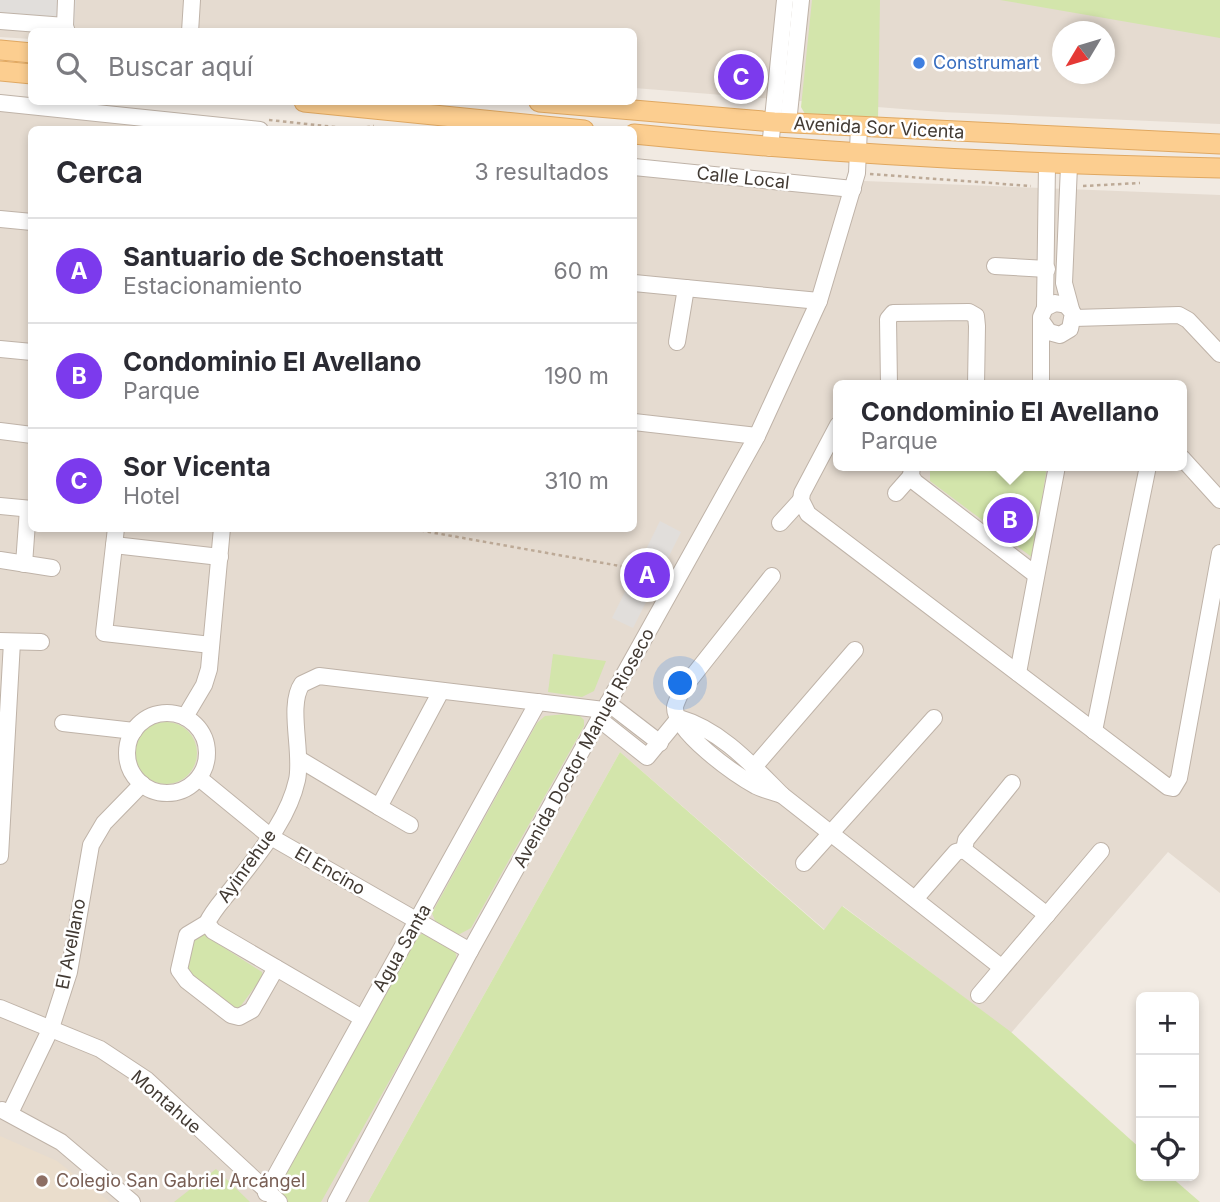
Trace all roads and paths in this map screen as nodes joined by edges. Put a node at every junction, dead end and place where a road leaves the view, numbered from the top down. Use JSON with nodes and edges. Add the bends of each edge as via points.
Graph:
{"nodes":[{"id":1,"x":66,"y":0,"type":"edge"},
{"id":2,"x":192,"y":0,"type":"edge"},
{"id":3,"x":785,"y":0,"type":"edge"},
{"id":4,"x":799,"y":0,"type":"edge"},
{"id":5,"x":0,"y":21,"type":"edge"},
{"id":6,"x":58,"y":28,"type":"edge"},
{"id":7,"x":66,"y":28,"type":"edge"},
{"id":8,"x":190,"y":28,"type":"edge"},
{"id":9,"x":0,"y":50,"type":"edge"},
{"id":10,"x":28,"y":53,"type":"edge"},
{"id":11,"x":0,"y":71,"type":"edge"},
{"id":12,"x":28,"y":74,"type":"edge"},
{"id":13,"x":0,"y":103,"type":"edge"},
{"id":14,"x":334,"y":105,"type":"edge"},
{"id":15,"x":575,"y":105,"type":"edge"},
{"id":16,"x":781,"y":122,"type":"junction"},
{"id":17,"x":221,"y":126,"type":"edge"},
{"id":18,"x":543,"y":126,"type":"edge"},
{"id":19,"x":859,"y":127,"type":"junction"},
{"id":20,"x":637,"y":134,"type":"edge"},
{"id":21,"x":1080,"y":139,"type":"junction"},
{"id":22,"x":1220,"y":144,"type":"edge"},
{"id":23,"x":770,"y":148,"type":"junction"},
{"id":24,"x":1046,"y":164,"type":"junction"},
{"id":25,"x":1069,"y":166,"type":"junction"},
{"id":26,"x":637,"y":167,"type":"edge"},
{"id":27,"x":1219,"y":169,"type":"edge"},
{"id":28,"x":856,"y":172,"type":"junction"},
{"id":29,"x":1151,"y":183,"type":"dead end"},
{"id":30,"x":1067,"y":186,"type":"junction"},
{"id":31,"x":1046,"y":187,"type":"junction"},
{"id":32,"x":0,"y":219,"type":"edge"},
{"id":33,"x":28,"y":222,"type":"edge"},
{"id":34,"x":995,"y":266,"type":"dead end"},
{"id":35,"x":1047,"y":269,"type":"junction"},
{"id":36,"x":637,"y":283,"type":"edge"},
{"id":37,"x":686,"y":288,"type":"junction"},
{"id":38,"x":819,"y":302,"type":"junction"},
{"id":39,"x":1072,"y":314,"type":"junction"},
{"id":40,"x":1044,"y":315,"type":"junction"},
{"id":41,"x":1060,"y":335,"type":"junction"},
{"id":42,"x":677,"y":342,"type":"dead end"},
{"id":43,"x":0,"y":349,"type":"edge"},
{"id":44,"x":28,"y":352,"type":"edge"},
{"id":45,"x":1220,"y":355,"type":"edge"},
{"id":46,"x":1040,"y":360,"type":"junction"},
{"id":47,"x":888,"y":380,"type":"edge"},
{"id":48,"x":976,"y":380,"type":"edge"},
{"id":49,"x":1041,"y":380,"type":"edge"},
{"id":50,"x":637,"y":422,"type":"edge"},
{"id":51,"x":0,"y":431,"type":"edge"},
{"id":52,"x":28,"y":434,"type":"edge"},
{"id":53,"x":833,"y":435,"type":"edge"},
{"id":54,"x":757,"y":436,"type":"junction"},
{"id":55,"x":1187,"y":464,"type":"edge"},
{"id":56,"x":912,"y":471,"type":"edge"},
{"id":57,"x":1056,"y":471,"type":"edge"},
{"id":58,"x":1147,"y":471,"type":"edge"},
{"id":59,"x":896,"y":493,"type":"dead end"},
{"id":60,"x":802,"y":500,"type":"junction"},
{"id":61,"x":1220,"y":500,"type":"edge"},
{"id":62,"x":0,"y":506,"type":"edge"},
{"id":63,"x":28,"y":509,"type":"edge"},
{"id":64,"x":780,"y":523,"type":"dead end"},
{"id":65,"x":28,"y":527,"type":"edge"},
{"id":66,"x":222,"y":532,"type":"edge"},
{"id":67,"x":430,"y":532,"type":"edge"},
{"id":68,"x":115,"y":537,"type":"edge"},
{"id":69,"x":1220,"y":553,"type":"edge"},
{"id":70,"x":220,"y":557,"type":"junction"},
{"id":71,"x":0,"y":560,"type":"edge"},
{"id":72,"x":24,"y":564,"type":"junction"},
{"id":73,"x":52,"y":568,"type":"dead end"},
{"id":74,"x":1036,"y":575,"type":"junction"},
{"id":75,"x":680,"y":576,"type":"junction"},
{"id":76,"x":772,"y":576,"type":"dead end"},
{"id":77,"x":6,"y":641,"type":"edge"},
{"id":78,"x":41,"y":642,"type":"dead end"},
{"id":79,"x":211,"y":645,"type":"junction"},
{"id":80,"x":855,"y":650,"type":"dead end"},
{"id":81,"x":1018,"y":673,"type":"junction"},
{"id":82,"x":440,"y":693,"type":"junction"},
{"id":83,"x":538,"y":702,"type":"junction"},
{"id":84,"x":604,"y":711,"type":"junction"},
{"id":85,"x":185,"y":717,"type":"junction"},
{"id":86,"x":679,"y":718,"type":"junction"},
{"id":87,"x":934,"y":718,"type":"dead end"},
{"id":88,"x":63,"y":723,"type":"dead end"},
{"id":89,"x":134,"y":731,"type":"junction"},
{"id":90,"x":1094,"y":731,"type":"junction"},
{"id":91,"x":299,"y":759,"type":"junction"},
{"id":92,"x":754,"y":767,"type":"junction"},
{"id":93,"x":199,"y":778,"type":"junction"},
{"id":94,"x":1013,"y":783,"type":"dead end"},
{"id":95,"x":142,"y":784,"type":"junction"},
{"id":96,"x":782,"y":795,"type":"junction"},
{"id":97,"x":379,"y":807,"type":"junction"},
{"id":98,"x":410,"y":825,"type":"dead end"},
{"id":99,"x":831,"y":833,"type":"junction"},
{"id":100,"x":271,"y":837,"type":"junction"},
{"id":101,"x":964,"y":850,"type":"junction"},
{"id":102,"x":1101,"y":851,"type":"dead end"},
{"id":103,"x":0,"y":856,"type":"edge"},
{"id":104,"x":803,"y":863,"type":"dead end"},
{"id":105,"x":915,"y":899,"type":"junction"},
{"id":106,"x":1046,"y":915,"type":"junction"},
{"id":107,"x":418,"y":922,"type":"junction"},
{"id":108,"x":207,"y":923,"type":"junction"},
{"id":109,"x":470,"y":951,"type":"junction"},
{"id":110,"x":1001,"y":967,"type":"junction"},
{"id":111,"x":276,"y":968,"type":"junction"},
{"id":112,"x":979,"y":995,"type":"dead end"},
{"id":113,"x":0,"y":1008,"type":"edge"},
{"id":114,"x":362,"y":1018,"type":"junction"},
{"id":115,"x":51,"y":1028,"type":"junction"},
{"id":116,"x":5,"y":1111,"type":"edge"},
{"id":117,"x":272,"y":1197,"type":"edge"},
{"id":118,"x":132,"y":1202,"type":"edge"},
{"id":119,"x":336,"y":1202,"type":"edge"}],
"edges":[{"from":1,"to":7,"type":"street"},
{"from":2,"to":8,"type":"street"},
{"from":3,"to":16,"type":"street"},
{"from":4,"to":16,"type":"street"},
{"from":5,"to":6,"type":"street"},
{"from":9,"to":10,"type":"main road"},
{"from":11,"to":12,"type":"main road"},
{"from":13,"to":17,"type":"street"},
{"from":14,"to":18,"type":"main road"},
{"from":15,"to":16,"type":"main road","name":"Avenida Sor Vicenta"},
{"from":16,"to":19,"type":"main road","name":"Avenida Sor Vicenta"},
{"from":16,"to":23,"type":"main road","via":[[783,135]]},
{"from":19,"to":21,"type":"main road","name":"Avenida Sor Vicenta"},
{"from":19,"to":28,"type":"street","name":"Avenida Doctor Manuel Rioseco"},
{"from":20,"to":23,"type":"main road","name":"Avenida Sor Vicenta"},
{"from":21,"to":22,"type":"main road","name":"Avenida Sor Vicenta"},
{"from":21,"to":24,"type":"main road","via":[[1057,151]]},
{"from":23,"to":28,"type":"main road","name":"Avenida Sor Vicenta"},
{"from":24,"to":25,"type":"main road","name":"Avenida Sor Vicenta"},
{"from":24,"to":28,"type":"main road","name":"Avenida Sor Vicenta"},
{"from":24,"to":31,"type":"street"},
{"from":25,"to":27,"type":"main road","name":"Avenida Sor Vicenta"},
{"from":25,"to":30,"type":"street"},
{"from":26,"to":28,"type":"street","name":"Calle Local"},
{"from":28,"to":31,"type":"path"},
{"from":28,"to":38,"type":"street","name":"Avenida Doctor Manuel Rioseco"},
{"from":29,"to":30,"type":"path"},
{"from":30,"to":39,"type":"street","via":[[1064,282]]},
{"from":31,"to":35,"type":"street"},
{"from":32,"to":33,"type":"street"},
{"from":34,"to":35,"type":"street"},
{"from":35,"to":40,"type":"street"},
{"from":36,"to":37,"type":"street"},
{"from":37,"to":38,"type":"street"},
{"from":37,"to":42,"type":"street"},
{"from":38,"to":54,"type":"street","name":"Avenida Doctor Manuel Rioseco"},
{"from":39,"to":40,"type":"street","via":[[1061,303]]},
{"from":39,"to":41,"type":"street","via":[[1070,329]]},
{"from":39,"to":45,"type":"street","via":[[1179,315]]},
{"from":40,"to":41,"type":"street","via":[[1049,332]]},
{"from":40,"to":46,"type":"street"},
{"from":41,"to":46,"type":"street"},
{"from":43,"to":44,"type":"street"},
{"from":46,"to":49,"type":"street"},
{"from":47,"to":48,"type":"street","via":[[888,319],[893,313],[969,312],[976,316]]},
{"from":50,"to":54,"type":"street"},
{"from":51,"to":52,"type":"street"},
{"from":53,"to":60,"type":"street"},
{"from":54,"to":75,"type":"street","name":"Avenida Doctor Manuel Rioseco"},
{"from":55,"to":61,"type":"street"},
{"from":56,"to":59,"type":"street"},
{"from":56,"to":74,"type":"street"},
{"from":57,"to":74,"type":"street"},
{"from":58,"to":90,"type":"street"},
{"from":60,"to":64,"type":"street"},
{"from":60,"to":81,"type":"street","via":[[808,514]]},
{"from":62,"to":63,"type":"street"},
{"from":65,"to":72,"type":"street"},
{"from":66,"to":70,"type":"street"},
{"from":67,"to":75,"type":"path"},
{"from":68,"to":70,"type":"street"},
{"from":68,"to":79,"type":"street","via":[[104,633]]},
{"from":69,"to":90,"type":"street","via":[[1178,784],[1168,787]]},
{"from":70,"to":79,"type":"street"},
{"from":71,"to":72,"type":"street"},
{"from":72,"to":73,"type":"street"},
{"from":74,"to":81,"type":"street"},
{"from":75,"to":84,"type":"street","name":"Avenida Doctor Manuel Rioseco"},
{"from":76,"to":86,"type":"street","via":[[681,691],[675,707]]},
{"from":77,"to":78,"type":"street"},
{"from":77,"to":103,"type":"street"},
{"from":79,"to":85,"type":"street","via":[[204,685]]},
{"from":80,"to":92,"type":"street"},
{"from":81,"to":90,"type":"street"},
{"from":82,"to":83,"type":"street","name":"Ayinrehue"},
{"from":82,"to":91,"type":"street","name":"Ayinrehue","via":[[313,677],[302,684],[296,696]]},
{"from":82,"to":97,"type":"street"},
{"from":83,"to":84,"type":"street","name":"Ayinrehue"},
{"from":83,"to":107,"type":"street","name":"Agua Santa"},
{"from":84,"to":86,"type":"street","via":[[647,757]]},
{"from":84,"to":109,"type":"street","name":"Avenida Doctor Manuel Rioseco"},
{"from":85,"to":89,"type":"street","via":[[166,712],[152,715]]},
{"from":85,"to":93,"type":"street","via":[[206,741],[205,766]]},
{"from":86,"to":92,"type":"street","via":[[701,725]]},
{"from":86,"to":96,"type":"street","via":[[701,747],[757,787]]},
{"from":87,"to":99,"type":"street"},
{"from":88,"to":89,"type":"street"},
{"from":89,"to":95,"type":"street","via":[[127,747],[128,760]]},
{"from":91,"to":97,"type":"street"},
{"from":91,"to":100,"type":"street","name":"Ayinrehue","via":[[296,781]]},
{"from":92,"to":96,"type":"street"},
{"from":93,"to":95,"type":"street","via":[[178,792],[165,793]]},
{"from":93,"to":100,"type":"street","name":"El Encino"},
{"from":94,"to":101,"type":"street","via":[[965,840]]},
{"from":95,"to":115,"type":"street","name":"El Avellano","via":[[104,823],[91,845],[69,971]]},
{"from":96,"to":99,"type":"street"},
{"from":97,"to":98,"type":"street"},
{"from":99,"to":104,"type":"street"},
{"from":99,"to":105,"type":"street"},
{"from":100,"to":107,"type":"street","name":"El Encino"},
{"from":100,"to":108,"type":"street","name":"Ayinrehue"},
{"from":101,"to":105,"type":"street","via":[[956,852]]},
{"from":101,"to":106,"type":"street"},
{"from":102,"to":106,"type":"street"},
{"from":105,"to":110,"type":"street"},
{"from":106,"to":110,"type":"street"},
{"from":107,"to":109,"type":"street","name":"El Encino"},
{"from":107,"to":114,"type":"street","name":"Agua Santa"},
{"from":108,"to":111,"type":"street"},
{"from":108,"to":111,"type":"street","name":"Ayinrehue","via":[[187,934],[179,970],[231,1015],[239,1017],[252,1010]]},
{"from":109,"to":119,"type":"street","name":"Avenida Doctor Manuel Rioseco"},
{"from":110,"to":112,"type":"street"},
{"from":111,"to":114,"type":"street"},
{"from":113,"to":115,"type":"street","name":"Montahue"},
{"from":114,"to":117,"type":"street","name":"Agua Santa"},
{"from":115,"to":116,"type":"street","name":"El Avellano"},
{"from":115,"to":117,"type":"street","name":"Montahue","via":[[100,1049],[147,1080]]},
{"from":116,"to":118,"type":"street","via":[[61,1142]]}]}
